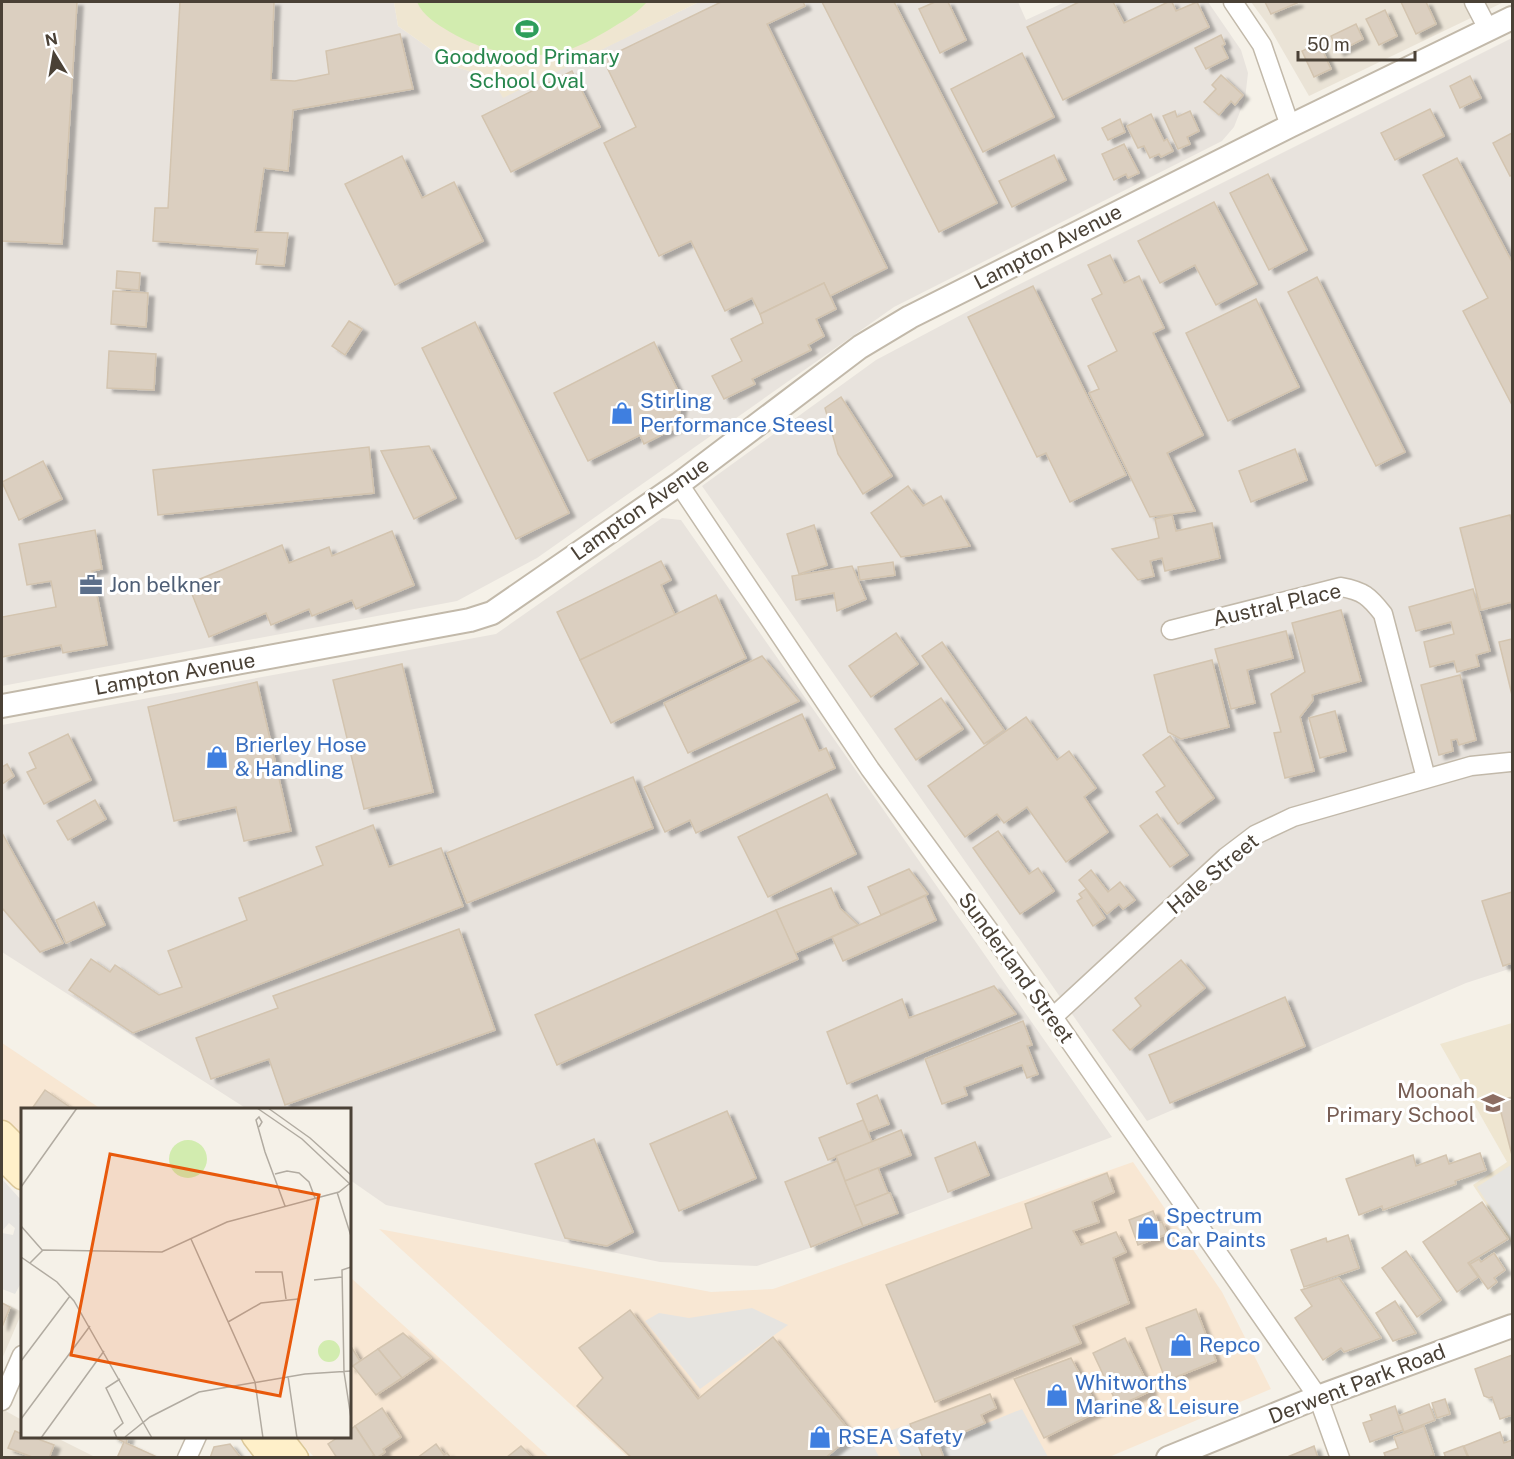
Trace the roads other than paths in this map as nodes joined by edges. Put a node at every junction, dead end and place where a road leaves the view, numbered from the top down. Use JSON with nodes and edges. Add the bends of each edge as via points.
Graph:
{"nodes":[{"id":1,"x":1233,"y":2,"type":"edge"},
{"id":2,"x":1474,"y":2,"type":"edge"},
{"id":3,"x":1512,"y":18,"type":"edge"},
{"id":4,"x":1488,"y":29,"type":"junction"},
{"id":5,"x":1290,"y":126,"type":"junction"},
{"id":6,"x":679,"y":484,"type":"junction"},
{"id":7,"x":1171,"y":630,"type":"dead end"},
{"id":8,"x":2,"y":706,"type":"edge"},
{"id":9,"x":1510,"y":762,"type":"dead end"},
{"id":10,"x":1426,"y":778,"type":"junction"},
{"id":11,"x":1053,"y":1017,"type":"junction"},
{"id":12,"x":2,"y":1133,"type":"edge"},
{"id":13,"x":21,"y":1153,"type":"edge"},
{"id":14,"x":2,"y":1157,"type":"edge"},
{"id":15,"x":21,"y":1176,"type":"edge"},
{"id":16,"x":1512,"y":1326,"type":"edge"},
{"id":17,"x":21,"y":1357,"type":"edge"},
{"id":18,"x":1318,"y":1397,"type":"junction"},
{"id":19,"x":2,"y":1401,"type":"edge"},
{"id":20,"x":197,"y":1438,"type":"edge"},
{"id":21,"x":255,"y":1438,"type":"edge"},
{"id":22,"x":280,"y":1438,"type":"edge"},
{"id":23,"x":187,"y":1458,"type":"edge"},
{"id":24,"x":271,"y":1458,"type":"edge"},
{"id":25,"x":296,"y":1458,"type":"edge"},
{"id":26,"x":1168,"y":1458,"type":"edge"},
{"id":27,"x":1340,"y":1458,"type":"edge"}],
"edges":[{"from":1,"to":5,"type":"street","via":[[1262,45]]},
{"from":2,"to":4,"type":"street"},
{"from":3,"to":4,"type":"street","name":"Lampton Avenue"},
{"from":4,"to":5,"type":"street","name":"Lampton Avenue"},
{"from":5,"to":6,"type":"street","name":"Lampton Avenue","via":[[910,317],[860,347]]},
{"from":6,"to":8,"type":"street","name":"Lampton Avenue","via":[[492,613]]},
{"from":6,"to":11,"type":"street","name":"Sunderland Street","via":[[870,769]]},
{"from":7,"to":10,"type":"street","name":"Austral Place","via":[[1341,587],[1359,591],[1383,614]]},
{"from":9,"to":10,"type":"street","name":"Hale Street","via":[[1471,766]]},
{"from":10,"to":11,"type":"street","name":"Hale Street","via":[[1293,818],[1255,835],[1226,857]]},
{"from":11,"to":18,"type":"street","name":"Sunderland Street"},
{"from":12,"to":13,"type":"main road"},
{"from":14,"to":15,"type":"main road"},
{"from":16,"to":18,"type":"street","name":"Derwent Park Road"},
{"from":17,"to":19,"type":"street"},
{"from":18,"to":26,"type":"street","name":"Derwent Park Road"},
{"from":18,"to":27,"type":"street","name":"Sunderland Street"},
{"from":20,"to":23,"type":"street"},
{"from":21,"to":24,"type":"main road"},
{"from":22,"to":25,"type":"main road"}]}
